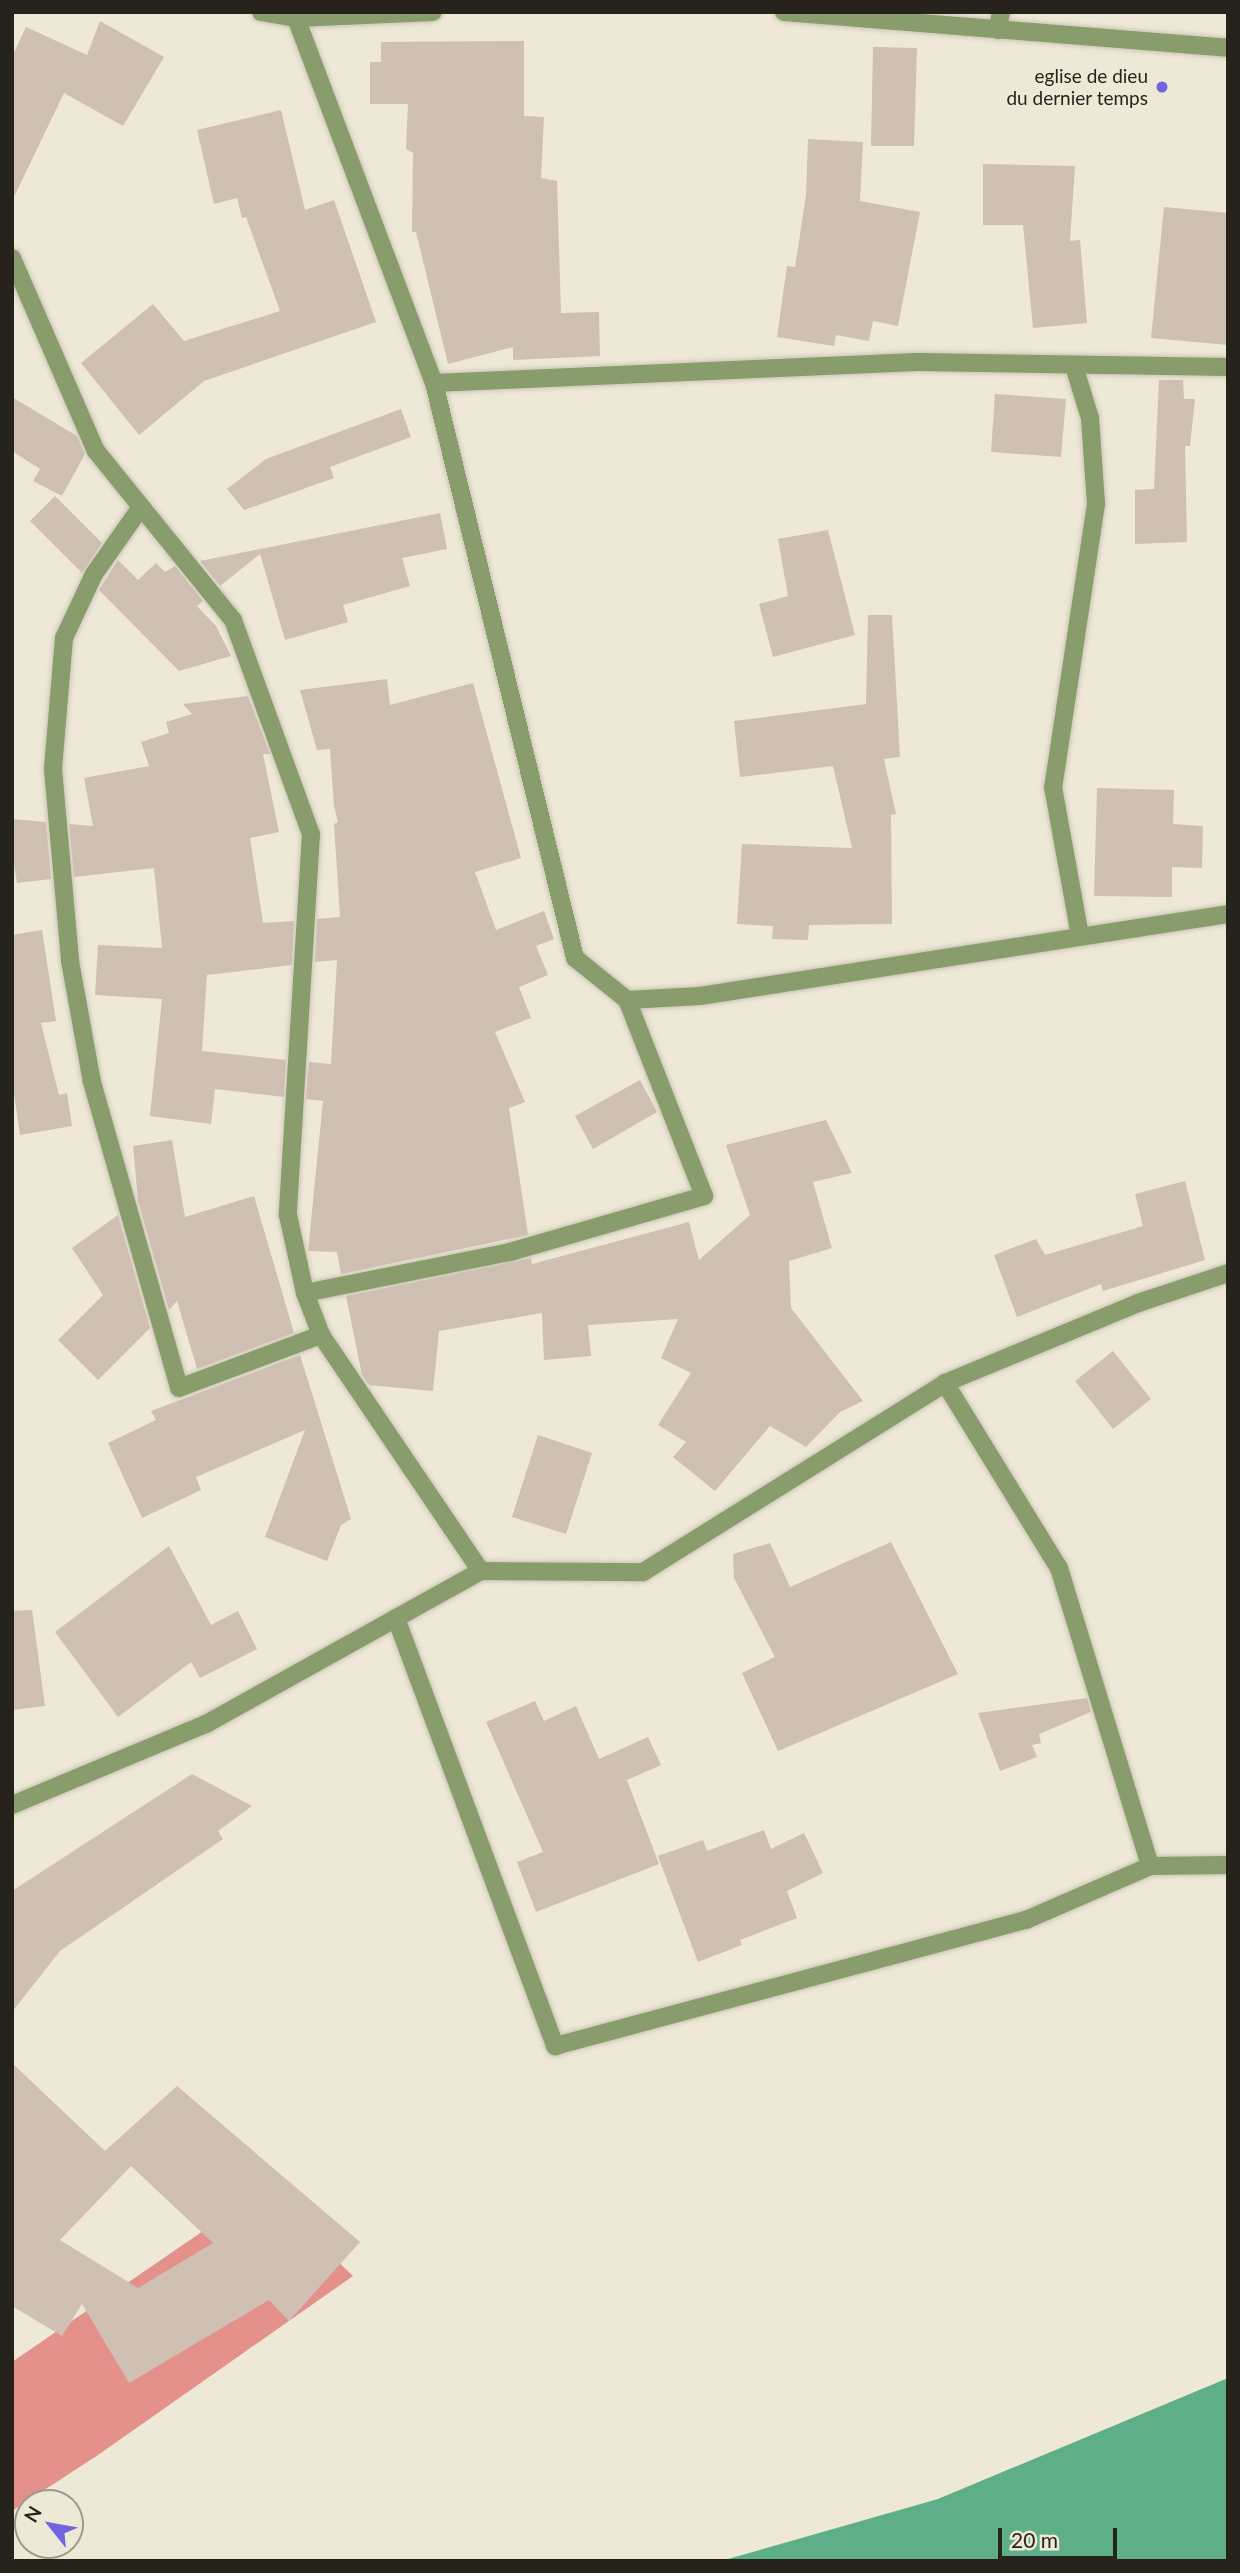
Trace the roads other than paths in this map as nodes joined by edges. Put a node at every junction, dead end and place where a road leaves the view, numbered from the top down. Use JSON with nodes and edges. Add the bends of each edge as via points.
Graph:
{"nodes":[{"id":1,"x":261,"y":12,"type":"edge"},
{"id":2,"x":433,"y":12,"type":"edge"},
{"id":3,"x":784,"y":12,"type":"edge"},
{"id":4,"x":296,"y":18,"type":"junction"},
{"id":5,"x":1000,"y":21,"type":"edge"},
{"id":6,"x":1228,"y":48,"type":"edge"},
{"id":7,"x":12,"y":258,"type":"edge"},
{"id":8,"x":1074,"y":366,"type":"junction"},
{"id":9,"x":1228,"y":367,"type":"edge"},
{"id":10,"x":435,"y":383,"type":"junction"},
{"id":11,"x":141,"y":507,"type":"junction"},
{"id":12,"x":1228,"y":914,"type":"edge"},
{"id":13,"x":1080,"y":936,"type":"junction"},
{"id":14,"x":627,"y":1000,"type":"junction"},
{"id":15,"x":1228,"y":1273,"type":"edge"},
{"id":16,"x":305,"y":1293,"type":"junction"},
{"id":17,"x":321,"y":1335,"type":"junction"},
{"id":18,"x":945,"y":1383,"type":"junction"},
{"id":19,"x":481,"y":1571,"type":"junction"},
{"id":20,"x":397,"y":1618,"type":"junction"},
{"id":21,"x":12,"y":1805,"type":"edge"},
{"id":22,"x":1228,"y":1865,"type":"edge"},
{"id":23,"x":1150,"y":1866,"type":"junction"}],
"edges":[{"from":1,"to":4,"type":"street"},
{"from":2,"to":4,"type":"street"},
{"from":3,"to":5,"type":"street"},
{"from":4,"to":10,"type":"street"},
{"from":5,"to":6,"type":"street"},
{"from":7,"to":11,"type":"street","via":[[96,451]]},
{"from":8,"to":9,"type":"street"},
{"from":8,"to":10,"type":"street","via":[[917,362]]},
{"from":8,"to":13,"type":"street","via":[[1090,418],[1096,504],[1052,786]]},
{"from":10,"to":14,"type":"street","via":[[575,958]]},
{"from":11,"to":16,"type":"street","via":[[233,620],[311,834],[288,1215]]},
{"from":11,"to":17,"type":"street","via":[[94,574],[64,638],[53,769],[69,961],[92,1082],[179,1388]]},
{"from":12,"to":13,"type":"street"},
{"from":13,"to":14,"type":"street","via":[[700,996]]},
{"from":14,"to":16,"type":"street","via":[[704,1196],[510,1252]]},
{"from":15,"to":18,"type":"street","via":[[1138,1303]]},
{"from":16,"to":17,"type":"street"},
{"from":17,"to":19,"type":"street"},
{"from":18,"to":19,"type":"street","via":[[643,1572]]},
{"from":18,"to":23,"type":"street","via":[[1059,1568]]},
{"from":19,"to":20,"type":"street"},
{"from":20,"to":21,"type":"street","via":[[206,1724]]},
{"from":20,"to":23,"type":"street","via":[[555,2046],[1026,1920]]},
{"from":22,"to":23,"type":"street"}]}
